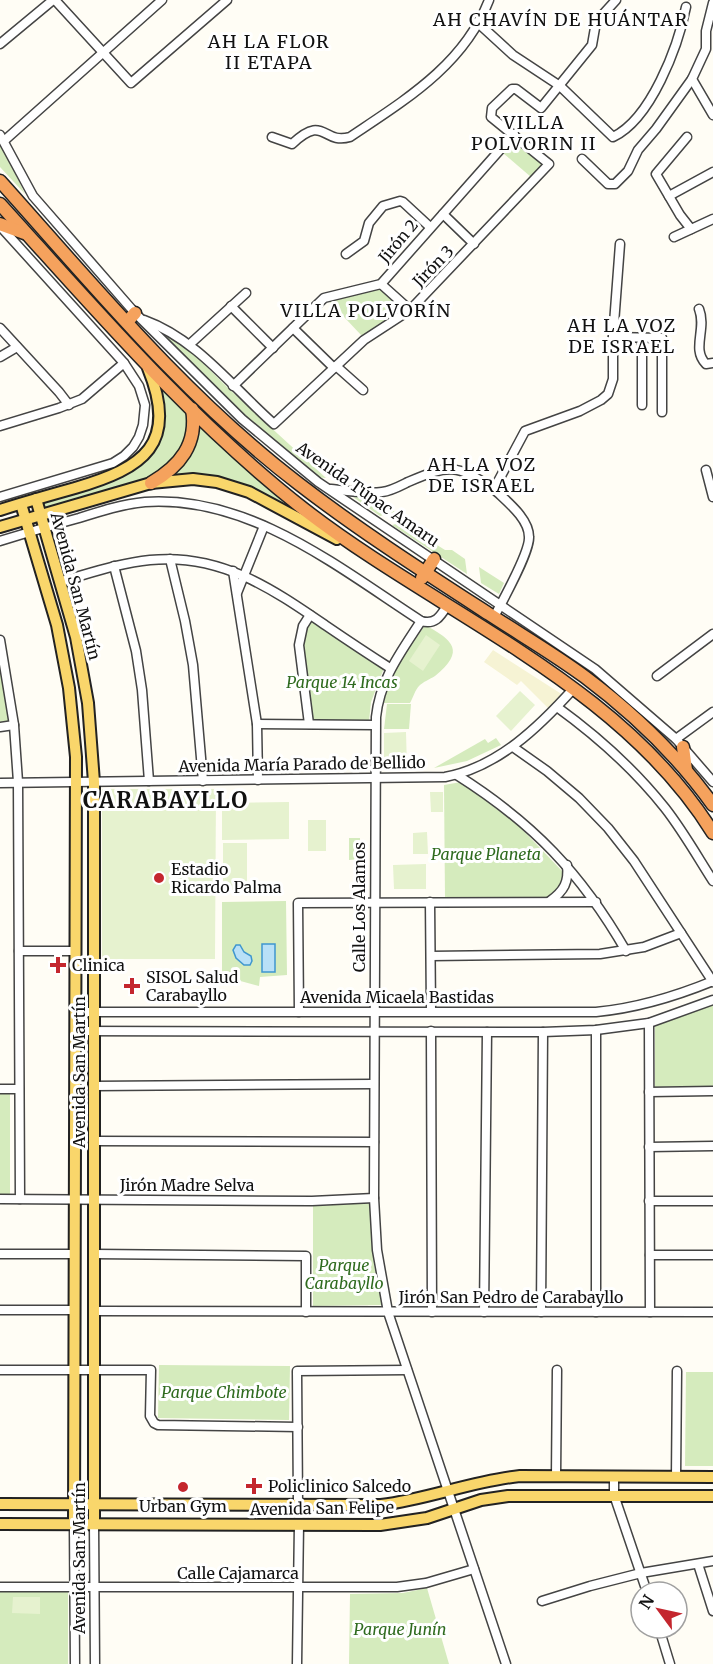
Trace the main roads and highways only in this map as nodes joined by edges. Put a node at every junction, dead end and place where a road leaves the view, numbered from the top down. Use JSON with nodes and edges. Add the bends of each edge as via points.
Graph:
{"nodes":[{"id":1,"x":0,"y":181,"type":"edge"},
{"id":2,"x":0,"y":204,"type":"edge"},
{"id":3,"x":0,"y":225,"type":"edge"},
{"id":4,"x":28,"y":234,"type":"junction"},
{"id":5,"x":155,"y":352,"type":"junction"},
{"id":6,"x":146,"y":365,"type":"junction"},
{"id":7,"x":183,"y":383,"type":"junction"},
{"id":8,"x":193,"y":413,"type":"junction"},
{"id":9,"x":151,"y":483,"type":"junction"},
{"id":10,"x":36,"y":499,"type":"junction"},
{"id":11,"x":21,"y":504,"type":"junction"},
{"id":12,"x":0,"y":510,"type":"edge"},
{"id":13,"x":41,"y":515,"type":"junction"},
{"id":14,"x":26,"y":520,"type":"junction"},
{"id":15,"x":0,"y":527,"type":"edge"},
{"id":16,"x":367,"y":555,"type":"junction"},
{"id":17,"x":434,"y":559,"type":"road end"},
{"id":18,"x":425,"y":573,"type":"junction"},
{"id":19,"x":416,"y":587,"type":"junction"},
{"id":20,"x":680,"y":743,"type":"road end"},
{"id":21,"x":686,"y":770,"type":"junction"},
{"id":22,"x":713,"y":805,"type":"edge"},
{"id":23,"x":713,"y":833,"type":"edge"},
{"id":24,"x":713,"y":1477,"type":"edge"},
{"id":25,"x":713,"y":1496,"type":"edge"},
{"id":26,"x":0,"y":1504,"type":"edge"},
{"id":27,"x":74,"y":1504,"type":"junction"},
{"id":28,"x":94,"y":1504,"type":"junction"},
{"id":29,"x":0,"y":1524,"type":"edge"},
{"id":30,"x":74,"y":1524,"type":"junction"},
{"id":31,"x":94,"y":1524,"type":"junction"}],
"edges":[{"from":1,"to":5,"type":"highway","name":"Avenida Túpac Amaru","via":[[134,318]]},
{"from":2,"to":4,"type":"highway"},
{"from":3,"to":4,"type":"highway"},
{"from":4,"to":6,"type":"highway"},
{"from":5,"to":6,"type":"highway"},
{"from":5,"to":7,"type":"highway","name":"Avenida Túpac Amaru"},
{"from":6,"to":8,"type":"highway"},
{"from":6,"to":10,"type":"main road","via":[[159,398],[160,418],[146,453],[117,474]]},
{"from":7,"to":8,"type":"highway"},
{"from":7,"to":18,"type":"highway","name":"Avenida Túpac Amaru","via":[[296,482]]},
{"from":8,"to":9,"type":"highway","via":[[188,450],[173,469]]},
{"from":8,"to":16,"type":"highway","via":[[264,476]]},
{"from":9,"to":13,"type":"main road"},
{"from":9,"to":16,"type":"main road","via":[[193,479],[231,486],[268,501]]},
{"from":10,"to":11,"type":"main road"},
{"from":10,"to":13,"type":"main road","name":"Avenida San Martín"},
{"from":11,"to":12,"type":"main road"},
{"from":11,"to":14,"type":"main road","name":"Avenida San Martín"},
{"from":13,"to":14,"type":"main road"},
{"from":13,"to":28,"type":"main road","name":"Avenida San Martín","via":[[62,581],[85,681],[94,782]]},
{"from":14,"to":15,"type":"main road"},
{"from":14,"to":27,"type":"main road","name":"Avenida San Martín","via":[[66,665],[74,730]]},
{"from":16,"to":19,"type":"highway"},
{"from":17,"to":18,"type":"highway"},
{"from":18,"to":19,"type":"highway"},
{"from":18,"to":21,"type":"highway","name":"Avenida Túpac Amaru","via":[[571,667],[601,682]]},
{"from":19,"to":23,"type":"highway","via":[[574,688],[617,723],[685,793]]},
{"from":20,"to":21,"type":"highway"},
{"from":21,"to":22,"type":"highway","name":"Avenida Túpac Amaru"},
{"from":24,"to":28,"type":"main road","name":"Avenida San Felipe","via":[[520,1476],[381,1505]]},
{"from":25,"to":31,"type":"main road","name":"Avenida San Felipe","via":[[514,1495],[399,1523]]},
{"from":26,"to":27,"type":"main road","name":"Avenida San Felipe"},
{"from":27,"to":28,"type":"main road","name":"Avenida San Felipe"},
{"from":27,"to":30,"type":"main road","name":"Avenida San Martín"},
{"from":28,"to":31,"type":"main road","name":"Avenida San Martín"},
{"from":29,"to":30,"type":"main road","name":"Avenida San Felipe"},
{"from":30,"to":31,"type":"main road","name":"Avenida San Felipe"}]}
